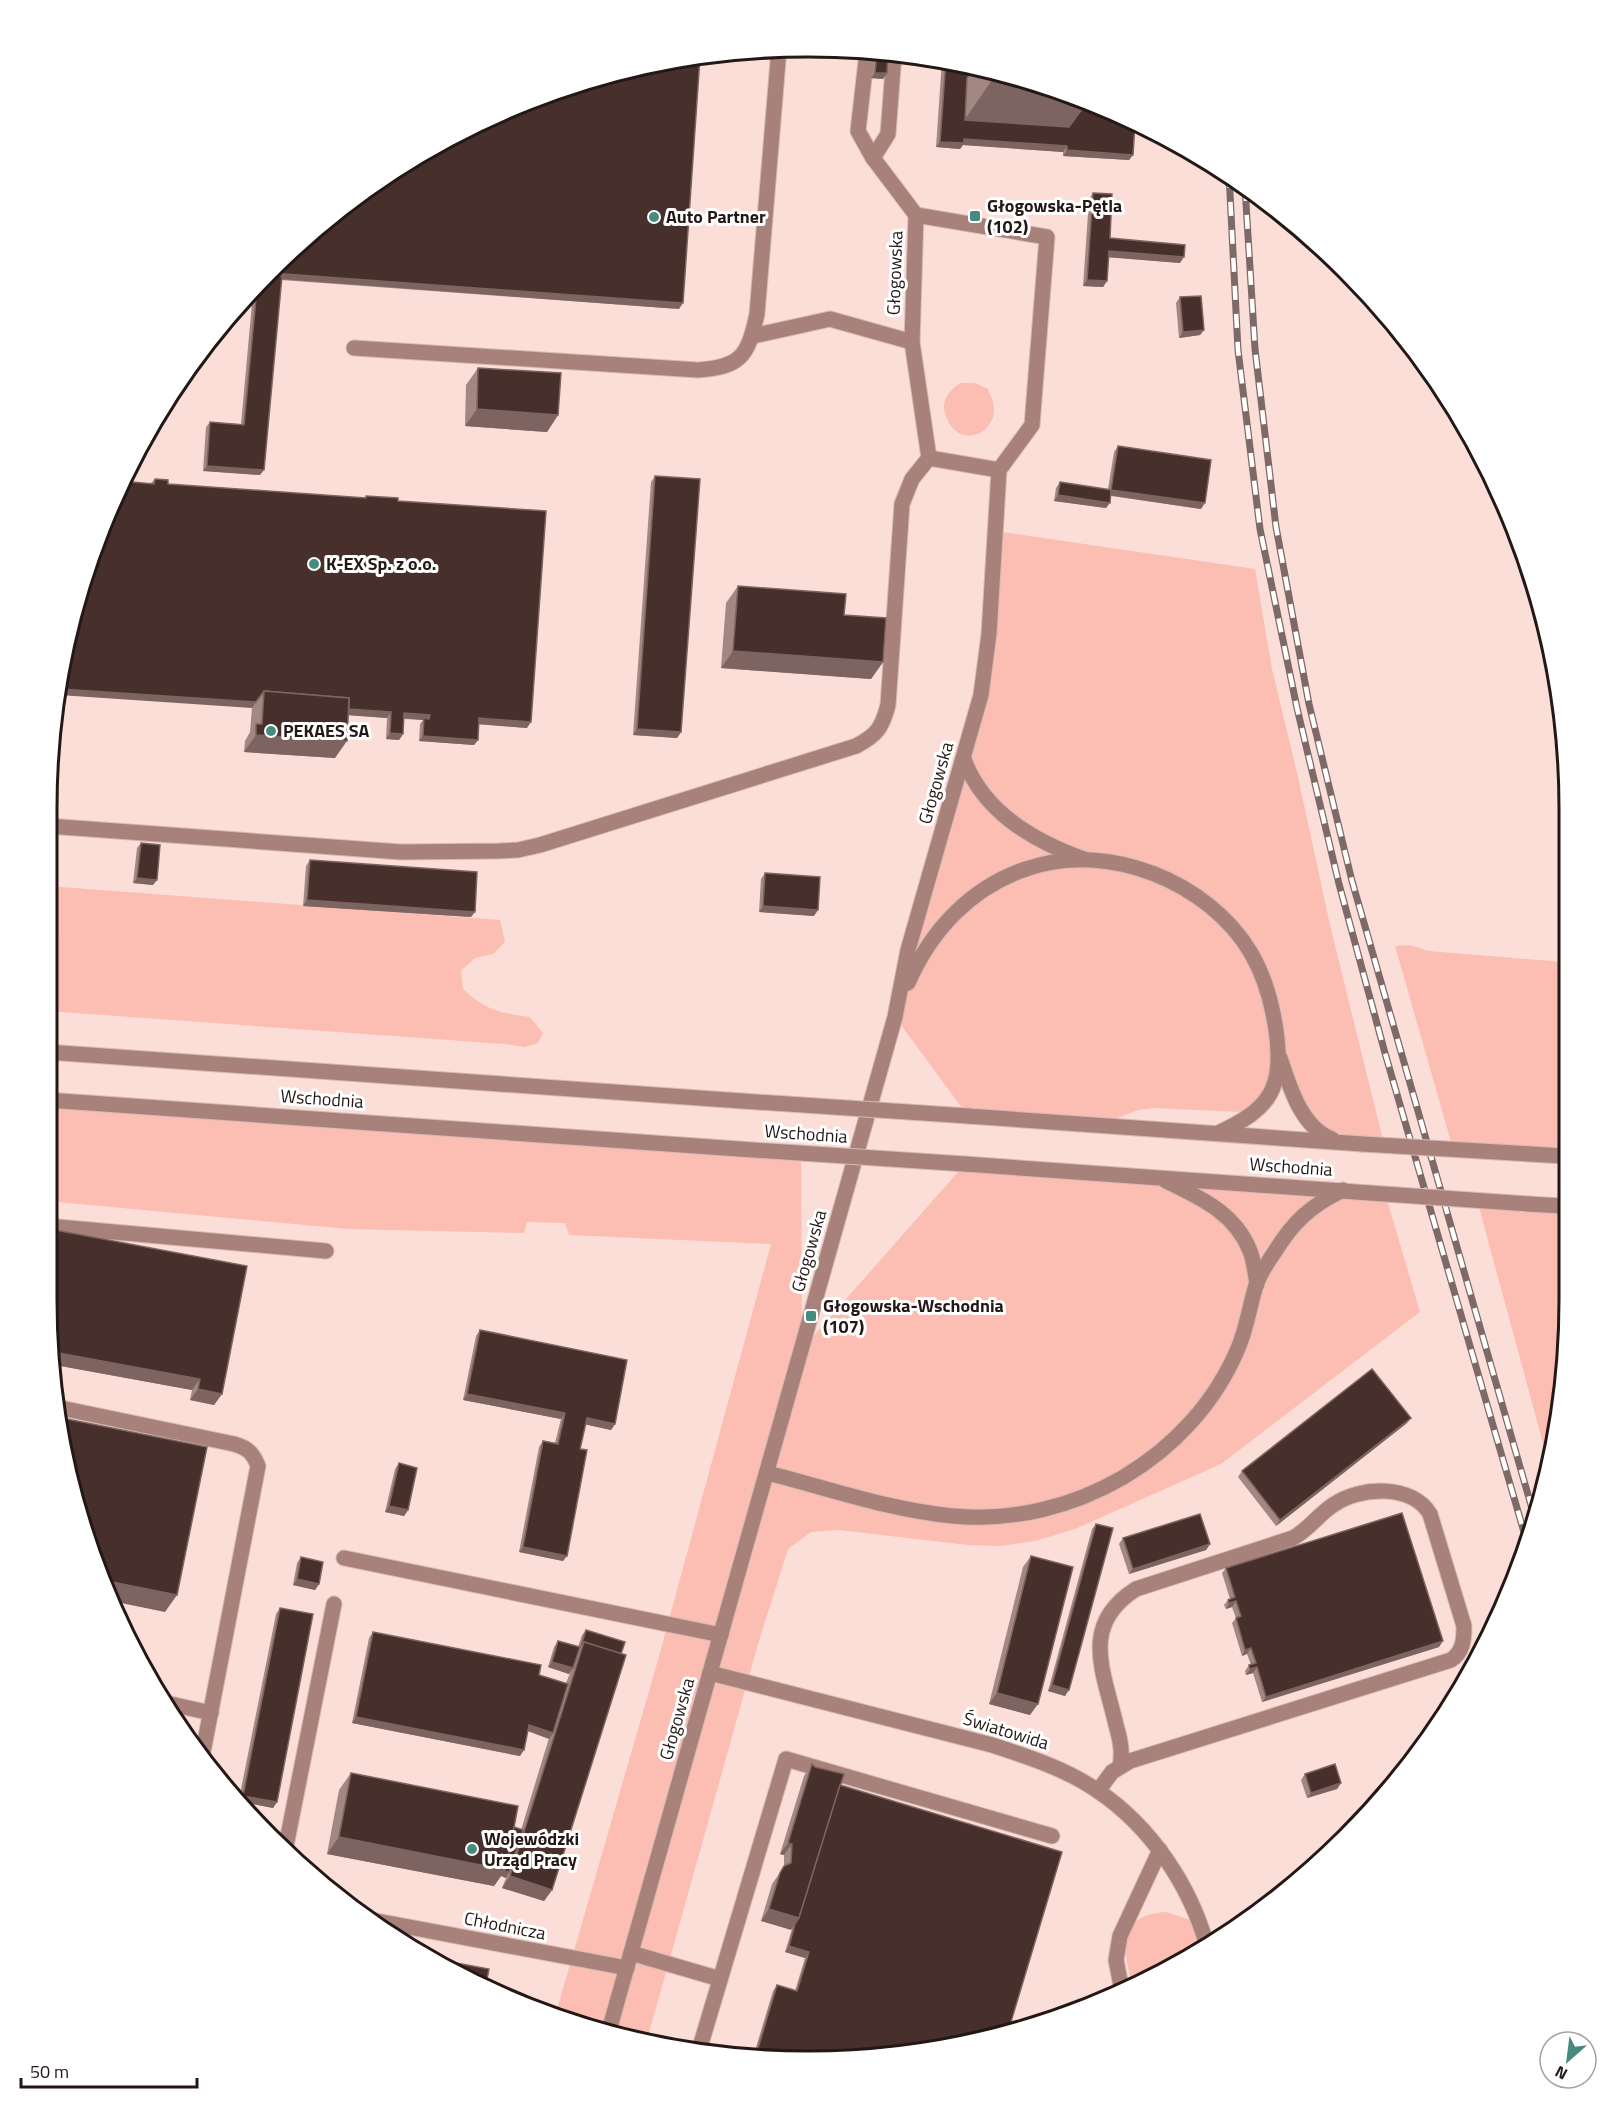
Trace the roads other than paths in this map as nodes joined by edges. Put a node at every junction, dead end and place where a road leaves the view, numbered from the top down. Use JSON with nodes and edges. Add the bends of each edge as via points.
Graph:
{"nodes":[{"id":1,"x":778,"y":58,"type":"edge"},
{"id":2,"x":866,"y":60,"type":"edge"},
{"id":3,"x":893,"y":62,"type":"edge"},
{"id":4,"x":873,"y":158,"type":"junction"},
{"id":5,"x":916,"y":215,"type":"junction"},
{"id":6,"x":753,"y":336,"type":"junction"},
{"id":7,"x":912,"y":342,"type":"junction"},
{"id":8,"x":354,"y":348,"type":"dead end"},
{"id":9,"x":929,"y":458,"type":"junction"},
{"id":10,"x":999,"y":470,"type":"junction"},
{"id":11,"x":964,"y":759,"type":"junction"},
{"id":12,"x":57,"y":827,"type":"edge"},
{"id":13,"x":1089,"y":860,"type":"junction"},
{"id":14,"x":895,"y":1017,"type":"junction"},
{"id":15,"x":1278,"y":1052,"type":"junction"},
{"id":16,"x":57,"y":1053,"type":"edge"},
{"id":17,"x":57,"y":1101,"type":"edge"},
{"id":18,"x":1218,"y":1133,"type":"junction"},
{"id":19,"x":1343,"y":1142,"type":"junction"},
{"id":20,"x":1559,"y":1156,"type":"edge"},
{"id":21,"x":1158,"y":1177,"type":"junction"},
{"id":22,"x":1343,"y":1190,"type":"junction"},
{"id":23,"x":1559,"y":1206,"type":"edge"},
{"id":24,"x":57,"y":1227,"type":"edge"},
{"id":25,"x":326,"y":1251,"type":"dead end"},
{"id":26,"x":1257,"y":1284,"type":"junction"},
{"id":27,"x":65,"y":1409,"type":"edge"},
{"id":28,"x":766,"y":1473,"type":"junction"},
{"id":29,"x":344,"y":1558,"type":"dead end"},
{"id":30,"x":334,"y":1604,"type":"dead end"},
{"id":31,"x":721,"y":1635,"type":"junction"},
{"id":32,"x":710,"y":1673,"type":"junction"},
{"id":33,"x":177,"y":1705,"type":"edge"},
{"id":34,"x":211,"y":1713,"type":"junction"},
{"id":35,"x":204,"y":1746,"type":"edge"},
{"id":36,"x":1120,"y":1766,"type":"junction"},
{"id":37,"x":1098,"y":1791,"type":"junction"},
{"id":38,"x":1052,"y":1836,"type":"dead end"},
{"id":39,"x":287,"y":1841,"type":"edge"},
{"id":40,"x":1160,"y":1850,"type":"junction"},
{"id":41,"x":389,"y":1923,"type":"edge"},
{"id":42,"x":1204,"y":1937,"type":"edge"},
{"id":43,"x":629,"y":1960,"type":"junction"},
{"id":44,"x":720,"y":1979,"type":"junction"},
{"id":45,"x":1120,"y":1983,"type":"edge"},
{"id":46,"x":611,"y":2024,"type":"edge"},
{"id":47,"x":701,"y":2044,"type":"edge"}],
"edges":[{"from":1,"to":6,"type":"street"},
{"from":2,"to":4,"type":"street","via":[[858,131]]},
{"from":3,"to":4,"type":"street","via":[[888,134]]},
{"from":4,"to":5,"type":"street"},
{"from":5,"to":7,"type":"street","name":"Głogowska"},
{"from":5,"to":10,"type":"street","name":"Głogowska","via":[[1047,237],[1032,425]]},
{"from":6,"to":7,"type":"street","via":[[830,319]]},
{"from":6,"to":8,"type":"street","via":[[738,360],[698,370]]},
{"from":7,"to":9,"type":"street","name":"Głogowska"},
{"from":9,"to":10,"type":"street"},
{"from":9,"to":12,"type":"street","via":[[912,479],[902,504],[884,721],[877,732],[856,746],[519,850],[401,852]]},
{"from":10,"to":11,"type":"street","name":"Głogowska","via":[[987,655]]},
{"from":11,"to":13,"type":"street","via":[[976,784],[1008,819],[1048,844]]},
{"from":11,"to":14,"type":"street","name":"Głogowska","via":[[908,950]]},
{"from":13,"to":14,"type":"street","via":[[1030,867],[973,898],[948,920],[926,948]]},
{"from":13,"to":15,"type":"street","via":[[1127,865],[1160,877],[1194,894],[1226,921],[1250,951],[1266,985]]},
{"from":14,"to":28,"type":"street","name":"Głogowska"},
{"from":15,"to":18,"type":"street","via":[[1278,1071],[1265,1102],[1250,1117]]},
{"from":15,"to":19,"type":"street","via":[[1312,1127]]},
{"from":16,"to":18,"type":"street","name":"Wschodnia","bridge":true},
{"from":17,"to":21,"type":"street","name":"Wschodnia","bridge":true},
{"from":18,"to":19,"type":"street","name":"Wschodnia"},
{"from":19,"to":20,"type":"street","name":"Wschodnia","bridge":true},
{"from":21,"to":22,"type":"street","name":"Wschodnia"},
{"from":21,"to":26,"type":"street","via":[[1198,1196],[1233,1222],[1251,1253]]},
{"from":22,"to":23,"type":"street","name":"Wschodnia","bridge":true},
{"from":22,"to":26,"type":"street","via":[[1313,1207],[1293,1225]]},
{"from":24,"to":25,"type":"street"},
{"from":26,"to":28,"type":"street","via":[[1238,1347],[1202,1407],[1152,1459],[1102,1490],[1040,1509],[995,1516],[954,1516]]},
{"from":27,"to":34,"type":"street","via":[[234,1444],[251,1452],[255,1459],[258,1467]]},
{"from":28,"to":31,"type":"street","name":"Głogowska"},
{"from":29,"to":31,"type":"street"},
{"from":30,"to":39,"type":"street"},
{"from":31,"to":32,"type":"street","name":"Głogowska"},
{"from":32,"to":37,"type":"street","name":"Światowida","via":[[1023,1755]]},
{"from":32,"to":43,"type":"street","name":"Głogowska"},
{"from":33,"to":34,"type":"street"},
{"from":34,"to":35,"type":"street"},
{"from":36,"to":36,"type":"street","via":[[1458,1656],[1464,1626],[1424,1504],[1386,1491],[1345,1497],[1293,1538],[1126,1595],[1103,1623],[1099,1643],[1121,1745]]},
{"from":36,"to":37,"type":"street"},
{"from":37,"to":40,"type":"street","name":"Światowida"},
{"from":38,"to":44,"type":"street","via":[[786,1759]]},
{"from":40,"to":42,"type":"street","name":"Światowida","via":[[1188,1895]]},
{"from":40,"to":45,"type":"street","via":[[1120,1936],[1116,1960]]},
{"from":41,"to":43,"type":"street","name":"Chłodnicza"},
{"from":43,"to":44,"type":"street","name":"Chłodnicza"},
{"from":43,"to":46,"type":"street","name":"Głogowska"},
{"from":44,"to":47,"type":"street"}]}
